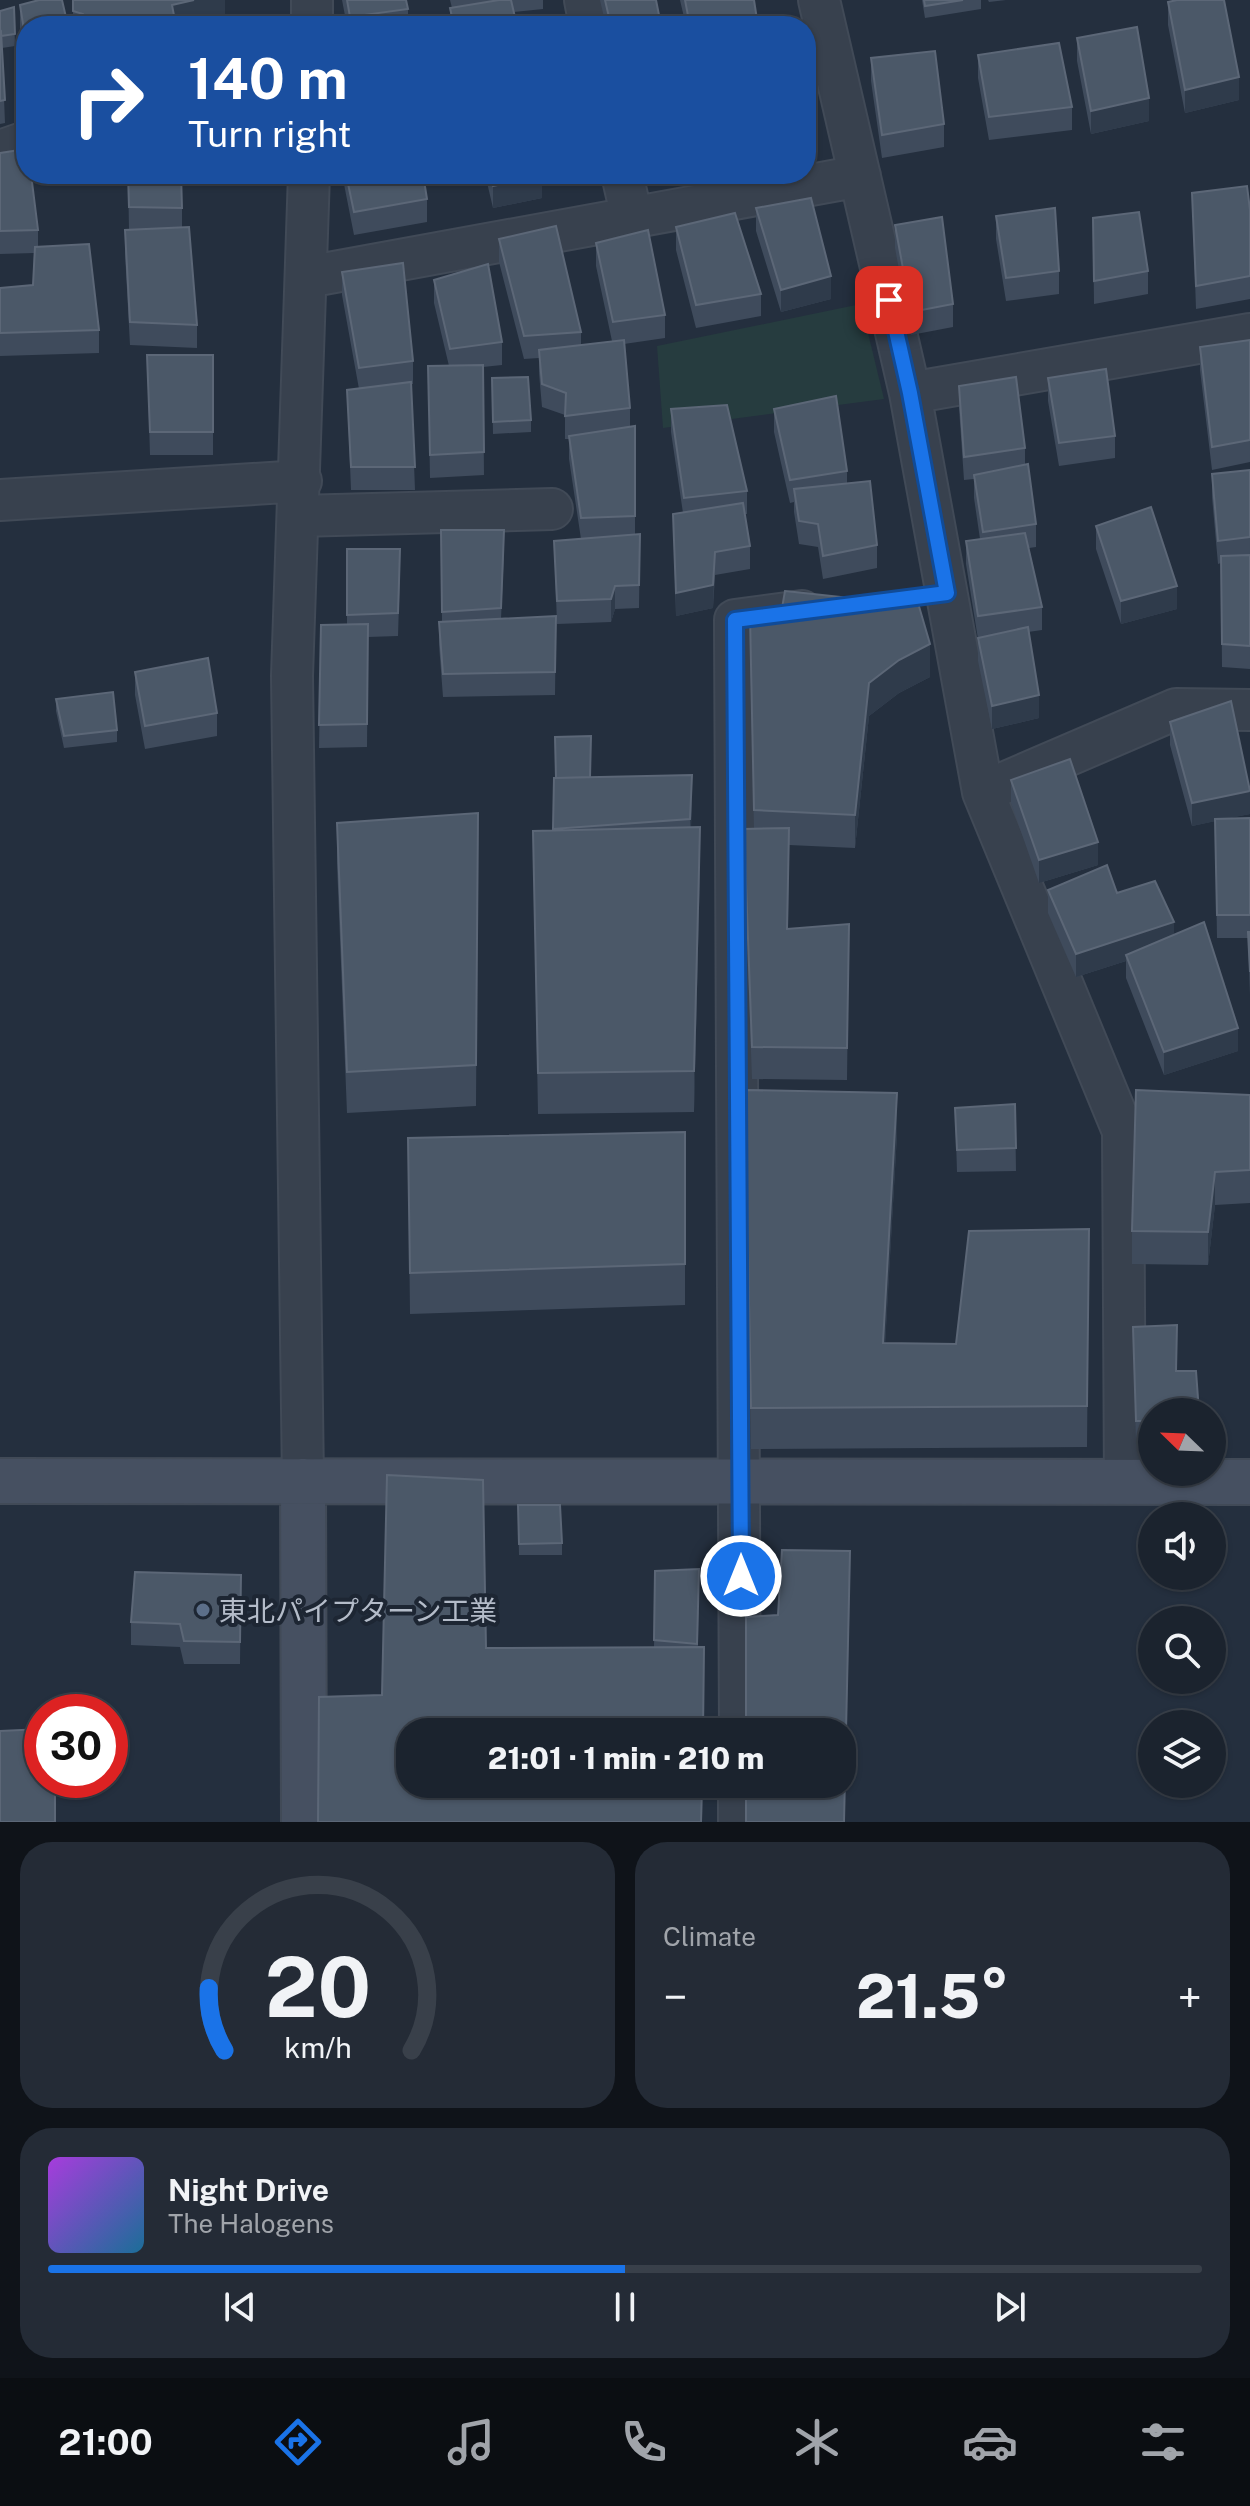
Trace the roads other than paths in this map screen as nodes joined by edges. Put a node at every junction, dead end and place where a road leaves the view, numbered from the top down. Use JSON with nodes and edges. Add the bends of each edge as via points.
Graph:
{"nodes":[{"id":1,"x":819,"y":0,"type":"edge"},
{"id":2,"x":860,"y":176,"type":"junction"},
{"id":3,"x":309,"y":184,"type":"edge"},
{"id":4,"x":624,"y":184,"type":"edge"},
{"id":5,"x":632,"y":218,"type":"junction"},
{"id":6,"x":307,"y":277,"type":"junction"},
{"id":7,"x":1250,"y":334,"type":"edge"},
{"id":8,"x":910,"y":393,"type":"junction"},
{"id":9,"x":300,"y":498,"type":"junction"},
{"id":10,"x":0,"y":500,"type":"edge"},
{"id":11,"x":552,"y":509,"type":"dead end"},
{"id":12,"x":841,"y":607,"type":"edge"},
{"id":13,"x":1250,"y":710,"type":"edge"},
{"id":14,"x":983,"y":792,"type":"junction"},
{"id":15,"x":0,"y":1481,"type":"edge"},
{"id":16,"x":303,"y":1481,"type":"junction"},
{"id":17,"x":741,"y":1482,"type":"junction"},
{"id":18,"x":1250,"y":1482,"type":"edge"},
{"id":19,"x":1125,"y":1483,"type":"junction"},
{"id":20,"x":740,"y":1718,"type":"edge"},
{"id":21,"x":739,"y":1798,"type":"edge"},
{"id":22,"x":304,"y":1822,"type":"edge"},
{"id":23,"x":739,"y":1822,"type":"edge"}],
"edges":[{"from":1,"to":2,"type":"street"},
{"from":2,"to":5,"type":"street"},
{"from":2,"to":8,"type":"street"},
{"from":3,"to":6,"type":"street"},
{"from":4,"to":5,"type":"street"},
{"from":5,"to":6,"type":"street"},
{"from":6,"to":9,"type":"street"},
{"from":7,"to":8,"type":"street"},
{"from":8,"to":14,"type":"street","via":[[932,595]]},
{"from":9,"to":10,"type":"street"},
{"from":9,"to":11,"type":"street"},
{"from":9,"to":16,"type":"street","via":[[292,676]]},
{"from":12,"to":17,"type":"street","via":[[735,620]]},
{"from":13,"to":14,"type":"street","via":[[1176,709]]},
{"from":14,"to":19,"type":"street","via":[[1123,1131]]},
{"from":15,"to":16,"type":"street"},
{"from":16,"to":17,"type":"street"},
{"from":16,"to":22,"type":"street"},
{"from":17,"to":19,"type":"street"},
{"from":17,"to":20,"type":"street"},
{"from":18,"to":19,"type":"street"},
{"from":21,"to":23,"type":"street"}]}
